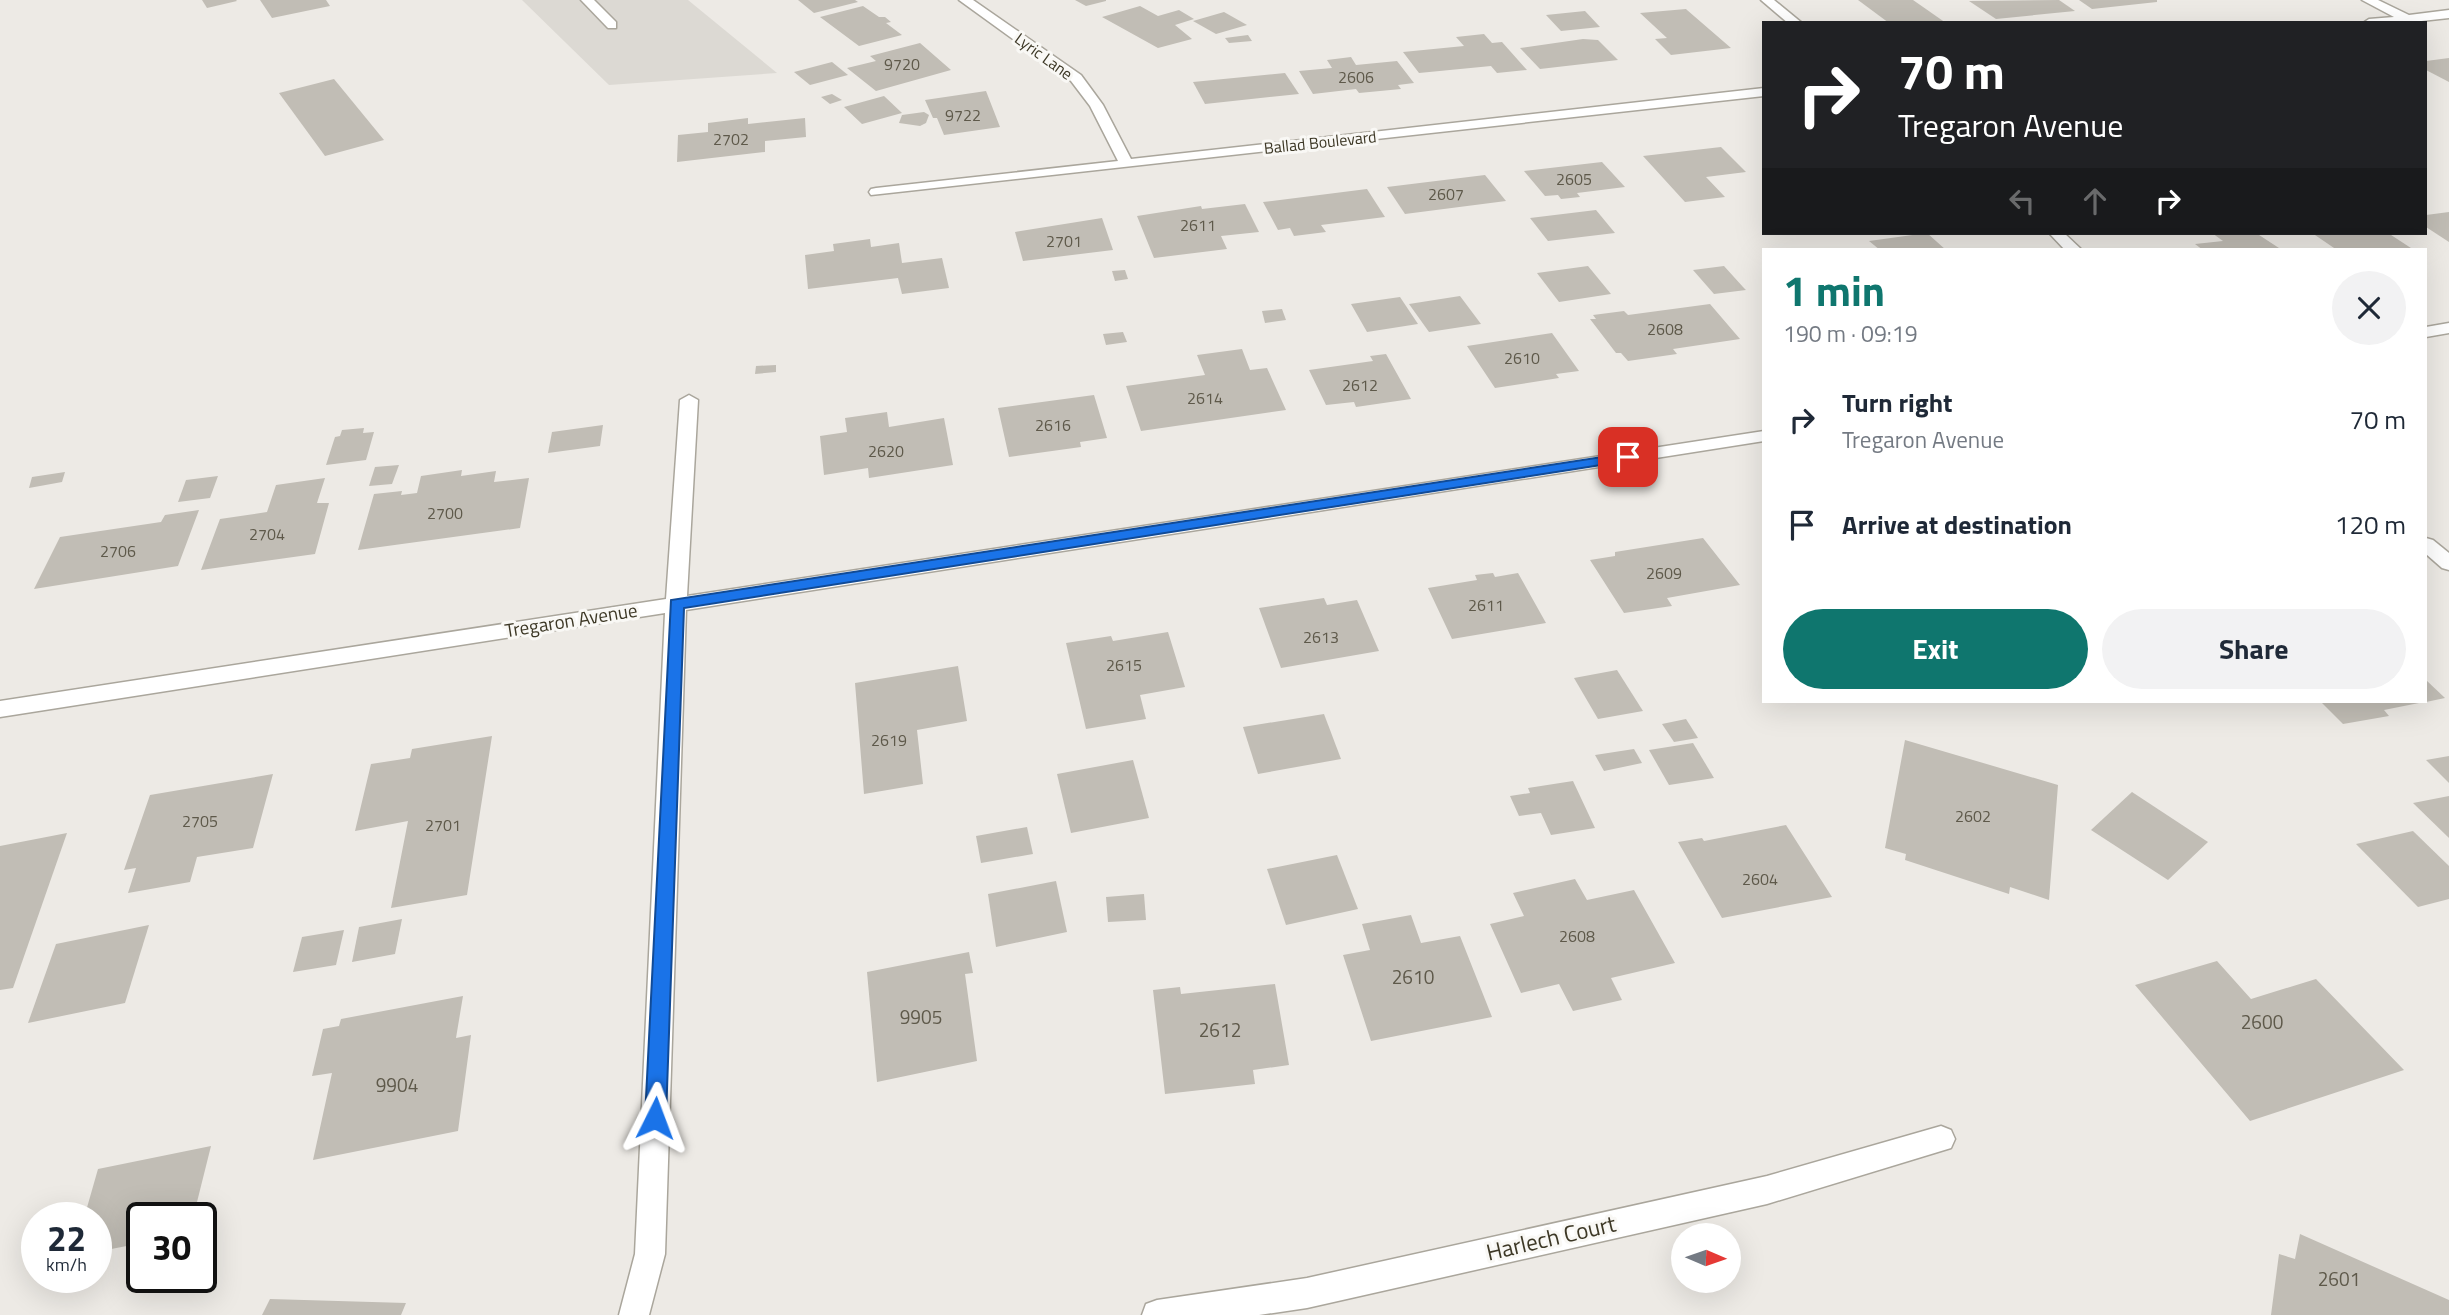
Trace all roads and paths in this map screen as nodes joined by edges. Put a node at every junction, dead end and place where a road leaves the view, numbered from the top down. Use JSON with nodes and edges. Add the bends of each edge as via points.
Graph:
{"nodes":[{"id":1,"x":587,"y":0,"type":"edge"},
{"id":2,"x":965,"y":0,"type":"edge"},
{"id":3,"x":1767,"y":0,"type":"edge"},
{"id":4,"x":2368,"y":0,"type":"edge"},
{"id":5,"x":2449,"y":14,"type":"edge"},
{"id":6,"x":2407,"y":18,"type":"junction"},
{"id":7,"x":1793,"y":21,"type":"edge"},
{"id":8,"x":2384,"y":21,"type":"edge"},
{"id":9,"x":612,"y":25,"type":"dead end"},
{"id":10,"x":1762,"y":92,"type":"edge"},
{"id":11,"x":1126,"y":164,"type":"junction"},
{"id":12,"x":876,"y":192,"type":"dead end"},
{"id":13,"x":2058,"y":235,"type":"edge"},
{"id":14,"x":2072,"y":248,"type":"edge"},
{"id":15,"x":2449,"y":328,"type":"edge"},
{"id":16,"x":2427,"y":332,"type":"edge"},
{"id":17,"x":689,"y":400,"type":"dead end"},
{"id":18,"x":1762,"y":436,"type":"edge"},
{"id":19,"x":2427,"y":545,"type":"edge"},
{"id":20,"x":2449,"y":563,"type":"edge"},
{"id":21,"x":676,"y":604,"type":"junction"},
{"id":22,"x":0,"y":709,"type":"edge"},
{"id":23,"x":1941,"y":1139,"type":"dead end"},
{"id":24,"x":634,"y":1315,"type":"edge"},
{"id":25,"x":1157,"y":1315,"type":"edge"}],
"edges":[{"from":1,"to":9,"type":"street"},
{"from":2,"to":11,"type":"street","name":"Lyric Lane","via":[[1076,78],[1096,105]]},
{"from":3,"to":7,"type":"street"},
{"from":4,"to":6,"type":"street"},
{"from":5,"to":6,"type":"street"},
{"from":6,"to":8,"type":"street"},
{"from":10,"to":11,"type":"street","name":"Ballad Boulevard"},
{"from":11,"to":12,"type":"street","name":"Ballad Boulevard"},
{"from":13,"to":14,"type":"street"},
{"from":15,"to":16,"type":"street"},
{"from":17,"to":21,"type":"street"},
{"from":18,"to":21,"type":"street","name":"Tregaron Avenue"},
{"from":19,"to":20,"type":"street"},
{"from":21,"to":22,"type":"street","name":"Tregaron Avenue"},
{"from":21,"to":24,"type":"street","via":[[650,1254]]},
{"from":23,"to":25,"type":"street","name":"Harlech Court","via":[[1767,1189],[1307,1293]]}]}
